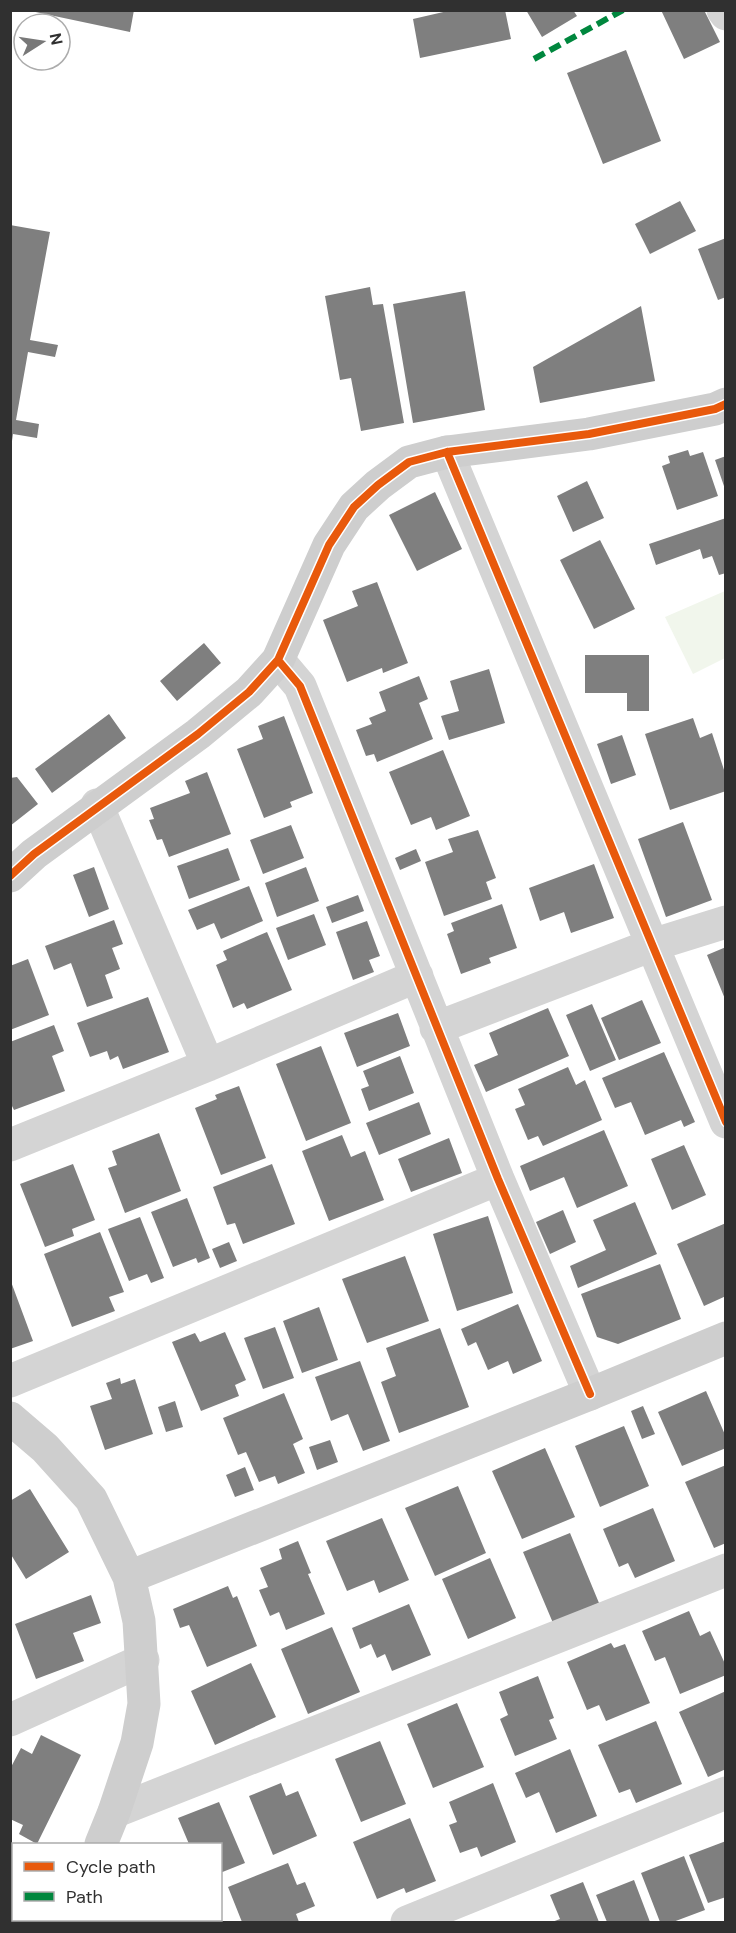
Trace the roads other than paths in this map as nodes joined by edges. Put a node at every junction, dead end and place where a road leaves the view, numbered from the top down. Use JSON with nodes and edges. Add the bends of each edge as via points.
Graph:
{"nodes":[{"id":1,"x":723,"y":10,"type":"edge"},
{"id":2,"x":726,"y":14,"type":"edge"},
{"id":3,"x":726,"y":404,"type":"edge"},
{"id":4,"x":447,"y":452,"type":"junction"},
{"id":5,"x":278,"y":660,"type":"junction"},
{"id":6,"x":98,"y":805,"type":"junction"},
{"id":7,"x":10,"y":876,"type":"edge"},
{"id":8,"x":726,"y":922,"type":"edge"},
{"id":9,"x":652,"y":945,"type":"junction"},
{"id":10,"x":417,"y":976,"type":"junction"},
{"id":11,"x":436,"y":1028,"type":"junction"},
{"id":12,"x":208,"y":1065,"type":"junction"},
{"id":13,"x":725,"y":1119,"type":"edge"},
{"id":14,"x":10,"y":1145,"type":"edge"},
{"id":15,"x":498,"y":1179,"type":"junction"},
{"id":16,"x":726,"y":1338,"type":"edge"},
{"id":17,"x":10,"y":1381,"type":"edge"},
{"id":18,"x":590,"y":1394,"type":"junction"},
{"id":19,"x":10,"y":1418,"type":"edge"},
{"id":20,"x":726,"y":1570,"type":"edge"},
{"id":21,"x":129,"y":1577,"type":"junction"},
{"id":22,"x":143,"y":1660,"type":"junction"},
{"id":23,"x":10,"y":1720,"type":"edge"},
{"id":24,"x":726,"y":1793,"type":"edge"},
{"id":25,"x":114,"y":1812,"type":"junction"},
{"id":26,"x":101,"y":1843,"type":"edge"},
{"id":27,"x":407,"y":1923,"type":"edge"}],
"edges":[{"from":1,"to":2,"type":"street"},
{"from":3,"to":4,"type":"street","via":[[589,434]]},
{"from":4,"to":5,"type":"street","via":[[409,462],[354,507],[329,545]]},
{"from":4,"to":9,"type":"street"},
{"from":5,"to":6,"type":"street","via":[[249,692],[198,734]]},
{"from":5,"to":10,"type":"street","via":[[300,686]]},
{"from":6,"to":7,"type":"street"},
{"from":6,"to":12,"type":"street"},
{"from":8,"to":9,"type":"street"},
{"from":9,"to":11,"type":"street"},
{"from":9,"to":13,"type":"street"},
{"from":10,"to":11,"type":"street"},
{"from":10,"to":12,"type":"street"},
{"from":11,"to":15,"type":"street"},
{"from":12,"to":14,"type":"street"},
{"from":15,"to":17,"type":"street"},
{"from":15,"to":18,"type":"street"},
{"from":16,"to":18,"type":"street"},
{"from":18,"to":21,"type":"street"},
{"from":19,"to":21,"type":"street","via":[[45,1448],[91,1499]]},
{"from":20,"to":25,"type":"street"},
{"from":21,"to":22,"type":"street"},
{"from":22,"to":23,"type":"street"},
{"from":22,"to":25,"type":"street","via":[[144,1704],[137,1743]]},
{"from":24,"to":27,"type":"street"},
{"from":25,"to":26,"type":"street"}]}
